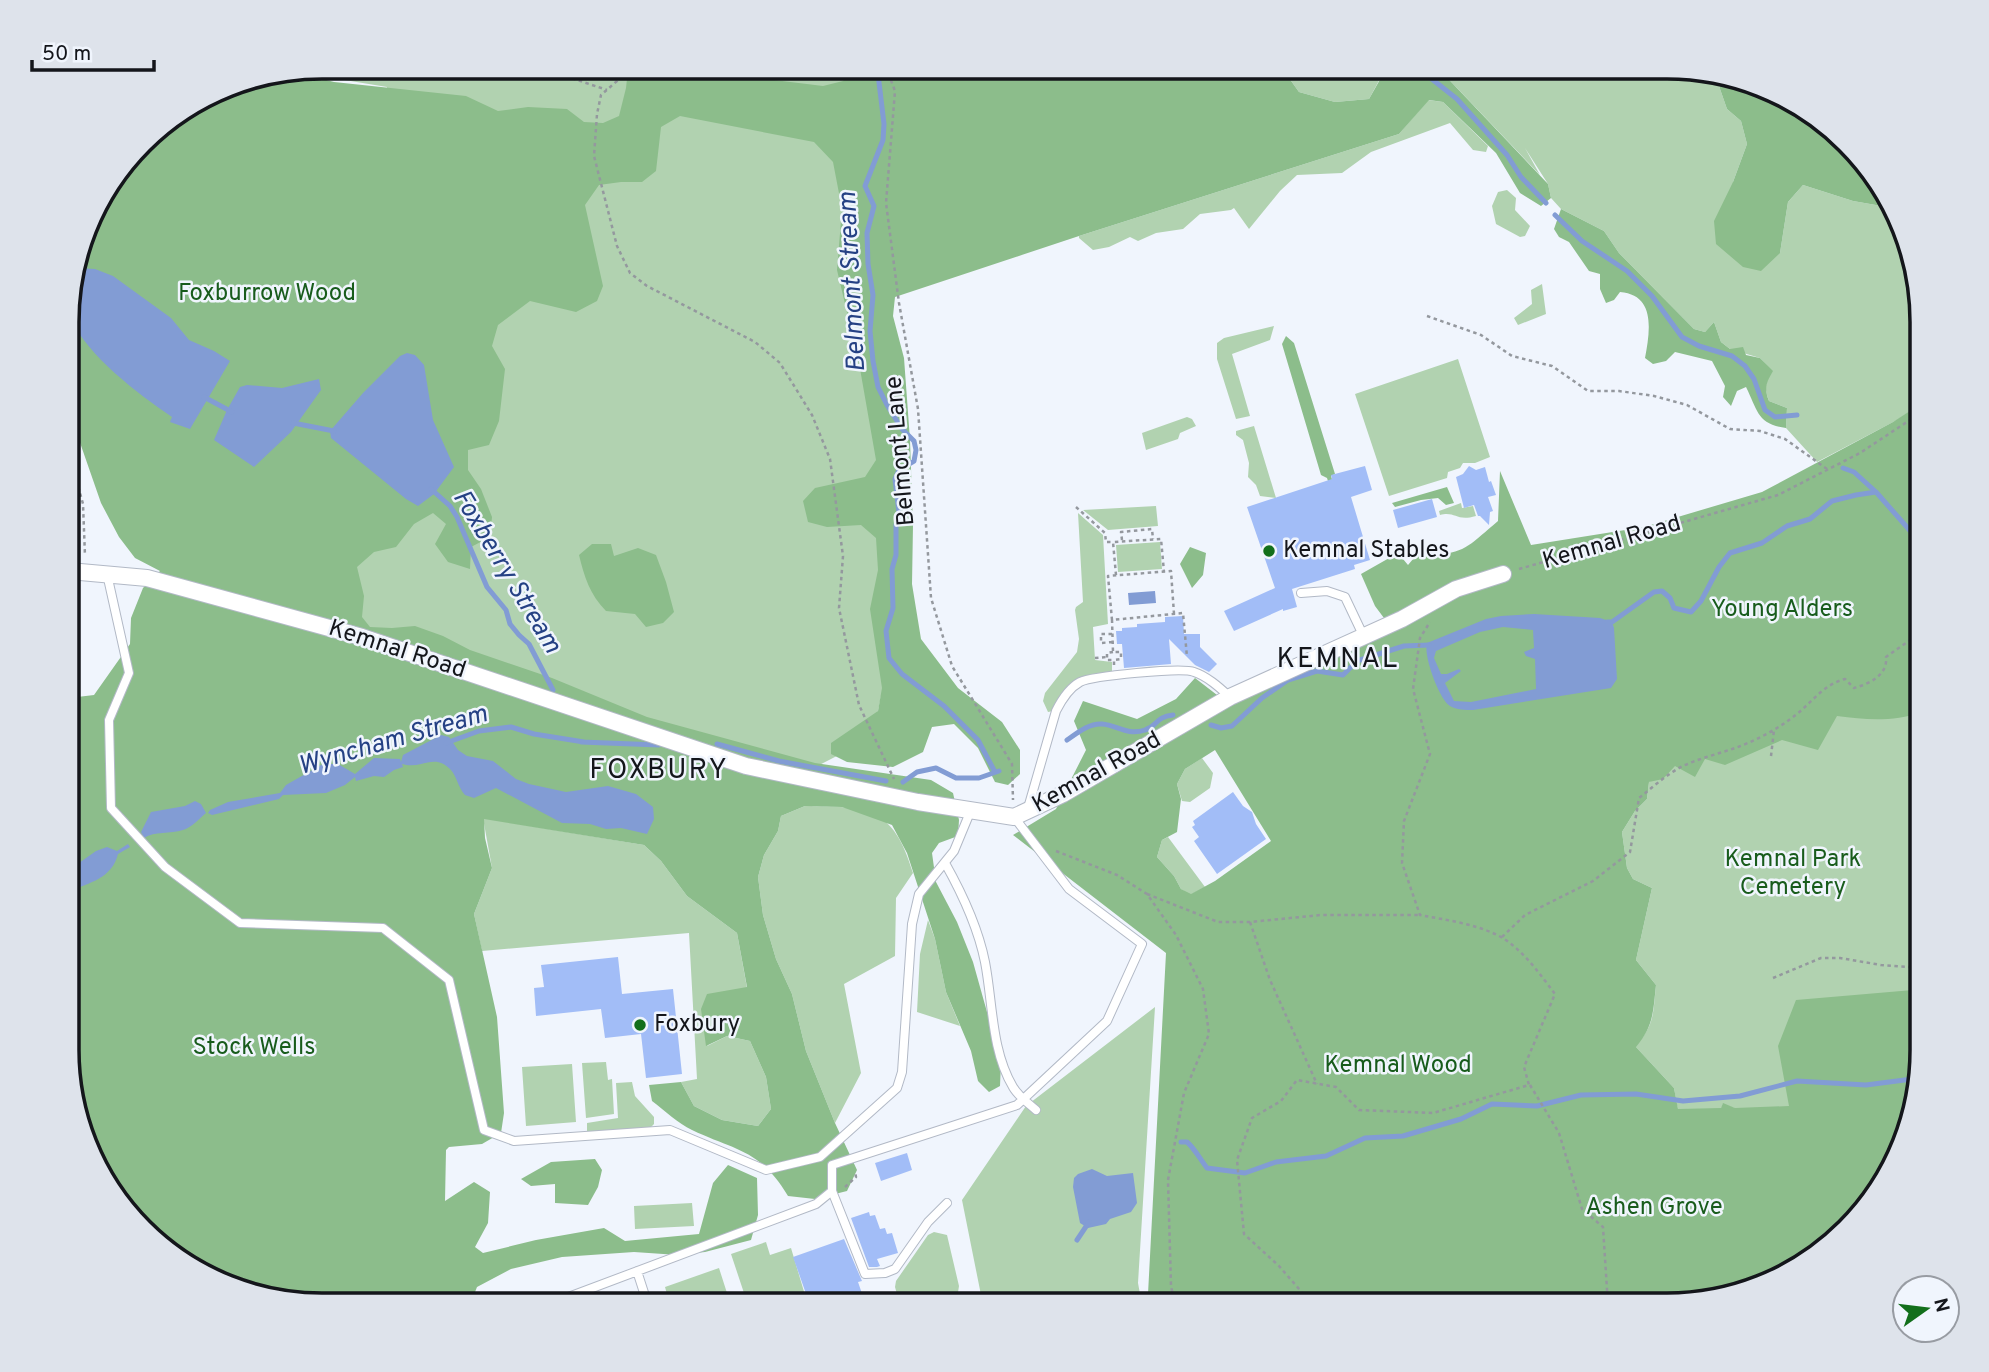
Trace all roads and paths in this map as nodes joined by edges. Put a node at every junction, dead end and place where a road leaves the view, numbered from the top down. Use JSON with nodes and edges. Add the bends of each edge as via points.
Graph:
{"nodes":[{"id":1,"x":576,"y":79,"type":"edge"},
{"id":2,"x":617,"y":79,"type":"edge"},
{"id":3,"x":890,"y":79,"type":"edge"},
{"id":4,"x":607,"y":90,"type":"junction"},
{"id":5,"x":1427,"y":316,"type":"dead end"},
{"id":6,"x":1910,"y":420,"type":"edge"},
{"id":7,"x":1827,"y":470,"type":"junction"},
{"id":8,"x":79,"y":489,"type":"edge"},
{"id":9,"x":1076,"y":507,"type":"dead end"},
{"id":10,"x":1153,"y":539,"type":"junction"},
{"id":11,"x":1122,"y":540,"type":"junction"},
{"id":12,"x":1113,"y":541,"type":"junction"},
{"id":13,"x":79,"y":565,"type":"edge"},
{"id":14,"x":79,"y":572,"type":"edge"},
{"id":15,"x":1164,"y":572,"type":"junction"},
{"id":16,"x":107,"y":574,"type":"junction"},
{"id":17,"x":1503,"y":574,"type":"joint"},
{"id":18,"x":1116,"y":575,"type":"junction"},
{"id":19,"x":1300,"y":593,"type":"dead end"},
{"id":20,"x":1174,"y":614,"type":"junction"},
{"id":21,"x":1112,"y":620,"type":"junction"},
{"id":22,"x":1112,"y":634,"type":"junction"},
{"id":23,"x":1363,"y":635,"type":"junction"},
{"id":24,"x":1420,"y":638,"type":"dead end"},
{"id":25,"x":1910,"y":640,"type":"edge"},
{"id":26,"x":1113,"y":642,"type":"junction"},
{"id":27,"x":1113,"y":652,"type":"junction"},
{"id":28,"x":1107,"y":657,"type":"junction"},
{"id":29,"x":1095,"y":658,"type":"dead end"},
{"id":30,"x":1114,"y":660,"type":"junction"},
{"id":31,"x":1188,"y":671,"type":"junction"},
{"id":32,"x":1115,"y":676,"type":"junction"},
{"id":33,"x":1230,"y":697,"type":"junction"},
{"id":34,"x":1774,"y":730,"type":"junction"},
{"id":35,"x":1772,"y":756,"type":"dead end"},
{"id":36,"x":903,"y":799,"type":"junction"},
{"id":37,"x":971,"y":810,"type":"junction"},
{"id":38,"x":1021,"y":814,"type":"junction"},
{"id":39,"x":1054,"y":850,"type":"dead end"},
{"id":40,"x":945,"y":863,"type":"junction"},
{"id":41,"x":1147,"y":894,"type":"junction"},
{"id":42,"x":1420,"y":915,"type":"junction"},
{"id":43,"x":1250,"y":922,"type":"junction"},
{"id":44,"x":1502,"y":937,"type":"junction"},
{"id":45,"x":1910,"y":967,"type":"edge"},
{"id":46,"x":1773,"y":978,"type":"dead end"},
{"id":47,"x":1317,"y":1084,"type":"junction"},
{"id":48,"x":1529,"y":1084,"type":"junction"},
{"id":49,"x":1023,"y":1099,"type":"junction"},
{"id":50,"x":1036,"y":1110,"type":"dead end"},
{"id":51,"x":855,"y":1167,"type":"dead end"},
{"id":52,"x":832,"y":1192,"type":"junction"},
{"id":53,"x":947,"y":1203,"type":"dead end"},
{"id":54,"x":637,"y":1271,"type":"junction"},
{"id":55,"x":579,"y":1293,"type":"edge"},
{"id":56,"x":644,"y":1293,"type":"edge"},
{"id":57,"x":1172,"y":1293,"type":"edge"},
{"id":58,"x":1303,"y":1293,"type":"edge"},
{"id":59,"x":1607,"y":1293,"type":"edge"}],
"edges":[{"from":1,"to":4,"type":"path"},
{"from":2,"to":4,"type":"path"},
{"from":3,"to":38,"type":"path","name":"Belmont Lane","via":[[895,91],[886,203],[918,409],[931,598],[952,666],[1012,764],[1014,801]]},
{"from":4,"to":36,"type":"path","via":[[601,95],[597,114],[594,156],[611,226],[629,274],[755,342],[780,363],[830,459],[843,556],[839,608],[859,705]]},
{"from":5,"to":7,"type":"path","via":[[1481,335],[1512,356],[1552,366],[1588,391],[1654,396],[1688,405],[1730,429],[1785,439]]},
{"from":6,"to":7,"type":"path","name":"Kemnal Road"},
{"from":7,"to":17,"type":"path","name":"Kemnal Road","via":[[1778,495]]},
{"from":8,"to":13,"type":"path","via":[[86,549]]},
{"from":9,"to":12,"type":"path","via":[[1105,533],[1107,542]]},
{"from":10,"to":11,"type":"path"},
{"from":10,"to":11,"type":"path","via":[[1152,529],[1121,532]]},
{"from":10,"to":15,"type":"path","via":[[1161,539]]},
{"from":11,"to":12,"type":"path"},
{"from":12,"to":18,"type":"path"},
{"from":14,"to":16,"type":"street","name":"Kemnal Road"},
{"from":15,"to":18,"type":"path"},
{"from":15,"to":20,"type":"path","via":[[1171,571]]},
{"from":16,"to":36,"type":"street","name":"Kemnal Road","via":[[147,578],[362,637],[746,766]]},
{"from":16,"to":40,"type":"lane","via":[[129,673],[109,720],[111,808],[165,867],[240,923],[383,928],[449,979],[484,1130],[514,1141],[670,1130],[766,1170],[820,1157],[897,1088],[902,1072],[912,924],[919,894]]},
{"from":17,"to":23,"type":"street","name":"Kemnal Road","via":[[1456,589]]},
{"from":18,"to":21,"type":"path","via":[[1108,576]]},
{"from":19,"to":23,"type":"lane","via":[[1326,591],[1345,597]]},
{"from":20,"to":21,"type":"path"},
{"from":20,"to":31,"type":"path","via":[[1183,613]]},
{"from":21,"to":22,"type":"path"},
{"from":22,"to":26,"type":"path"},
{"from":22,"to":26,"type":"path","via":[[1101,635],[1101,643]]},
{"from":23,"to":33,"type":"street","name":"Kemnal Road"},
{"from":24,"to":42,"type":"path","via":[[1413,689],[1430,754],[1404,821],[1402,863]]},
{"from":25,"to":34,"type":"path","via":[[1886,657],[1881,676],[1854,688],[1845,679],[1835,681]]},
{"from":26,"to":27,"type":"path"},
{"from":27,"to":28,"type":"path"},
{"from":27,"to":30,"type":"path","via":[[1121,652],[1121,659]]},
{"from":28,"to":29,"type":"path"},
{"from":28,"to":30,"type":"path"},
{"from":30,"to":32,"type":"path"},
{"from":31,"to":32,"type":"lane"},
{"from":31,"to":33,"type":"lane"},
{"from":32,"to":38,"type":"lane","via":[[1080,682],[1061,701]]},
{"from":33,"to":38,"type":"street","name":"Kemnal Road"},
{"from":34,"to":35,"type":"path"},
{"from":34,"to":44,"type":"path","via":[[1666,776],[1639,799],[1630,852],[1593,881],[1525,915]]},
{"from":36,"to":37,"type":"street","name":"Kemnal Road"},
{"from":37,"to":38,"type":"street","name":"Kemnal Road"},
{"from":37,"to":40,"type":"lane"},
{"from":38,"to":49,"type":"lane","via":[[1069,889],[1142,944],[1107,1021]]},
{"from":39,"to":41,"type":"path","via":[[1117,875]]},
{"from":40,"to":49,"type":"lane","via":[[978,933],[998,1049],[1013,1087]]},
{"from":41,"to":43,"type":"path","via":[[1218,922]]},
{"from":41,"to":57,"type":"path","via":[[1176,935],[1202,989],[1209,1034],[1184,1093],[1168,1180]]},
{"from":42,"to":43,"type":"path","via":[[1321,915]]},
{"from":42,"to":44,"type":"path"},
{"from":43,"to":47,"type":"path","via":[[1270,980]]},
{"from":44,"to":48,"type":"path","via":[[1555,994],[1524,1067]]},
{"from":45,"to":46,"type":"path","via":[[1821,958]]},
{"from":47,"to":48,"type":"path","via":[[1336,1087],[1359,1110],[1433,1113]]},
{"from":47,"to":58,"type":"path","via":[[1297,1080],[1281,1101],[1252,1118],[1237,1161],[1244,1234]]},
{"from":48,"to":59,"type":"path","via":[[1559,1133],[1582,1209],[1603,1227]]},
{"from":49,"to":50,"type":"lane"},
{"from":49,"to":52,"type":"lane","via":[[1017,1105],[832,1165]]},
{"from":51,"to":52,"type":"path","via":[[854,1180]]},
{"from":52,"to":53,"type":"lane","via":[[864,1274],[895,1269]]},
{"from":52,"to":54,"type":"lane","via":[[816,1204]]},
{"from":54,"to":55,"type":"lane"},
{"from":54,"to":56,"type":"lane"}]}
